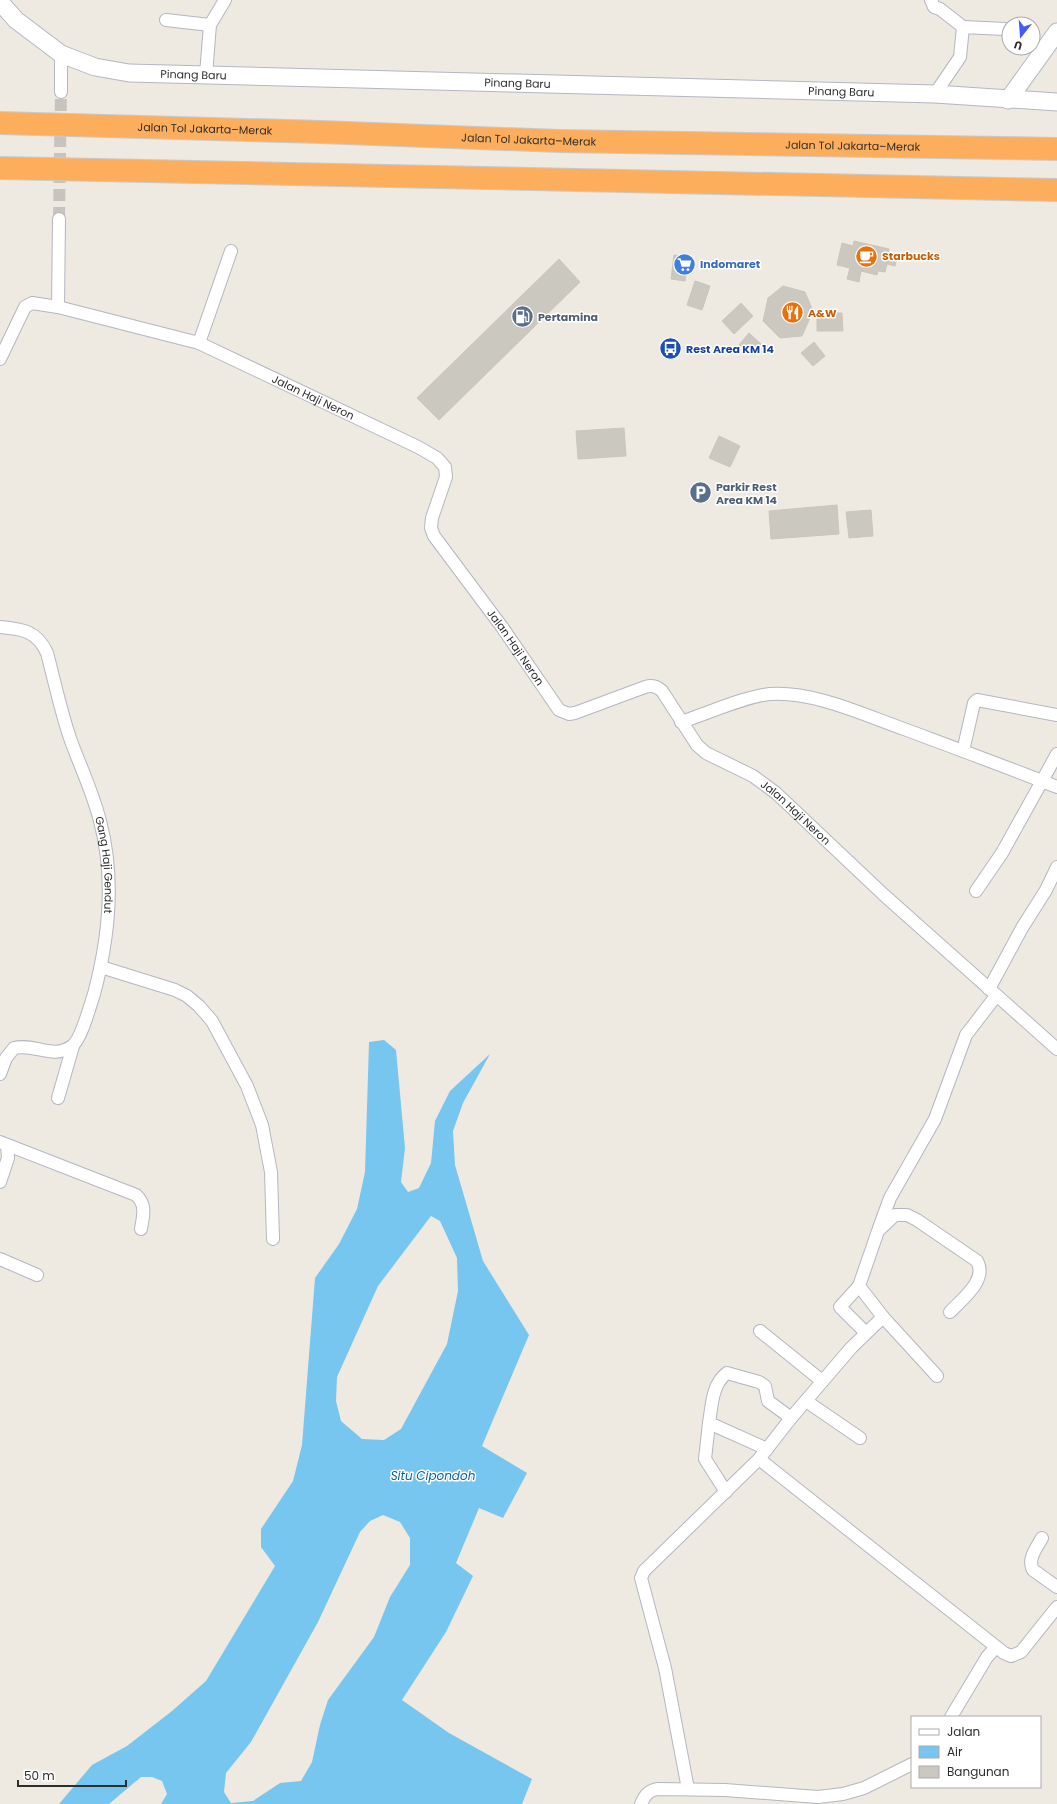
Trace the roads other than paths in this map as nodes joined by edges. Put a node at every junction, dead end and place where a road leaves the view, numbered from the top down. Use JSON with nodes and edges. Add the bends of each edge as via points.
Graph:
{"nodes":[{"id":1,"x":225,"y":0,"type":"edge"},
{"id":2,"x":931,"y":0,"type":"edge"},
{"id":3,"x":0,"y":2,"type":"edge"},
{"id":4,"x":166,"y":20,"type":"dead end"},
{"id":5,"x":210,"y":25,"type":"junction"},
{"id":6,"x":963,"y":27,"type":"junction"},
{"id":7,"x":1001,"y":29,"type":"edge"},
{"id":8,"x":1057,"y":32,"type":"edge"},
{"id":9,"x":61,"y":54,"type":"junction"},
{"id":10,"x":206,"y":74,"type":"junction"},
{"id":11,"x":61,"y":92,"type":"tunnel mouth"},
{"id":12,"x":935,"y":94,"type":"junction"},
{"id":13,"x":1008,"y":100,"type":"junction"},
{"id":14,"x":1057,"y":102,"type":"edge"},
{"id":15,"x":0,"y":123,"type":"edge"},
{"id":16,"x":1057,"y":149,"type":"edge"},
{"id":17,"x":0,"y":168,"type":"edge"},
{"id":18,"x":1057,"y":190,"type":"edge"},
{"id":19,"x":59,"y":219,"type":"tunnel mouth"},
{"id":20,"x":231,"y":251,"type":"dead end"},
{"id":21,"x":55,"y":307,"type":"junction"},
{"id":22,"x":199,"y":343,"type":"junction"},
{"id":23,"x":1,"y":356,"type":"edge"},
{"id":24,"x":0,"y":627,"type":"edge"},
{"id":25,"x":1057,"y":715,"type":"edge"},
{"id":26,"x":681,"y":722,"type":"junction"},
{"id":27,"x":963,"y":751,"type":"junction"},
{"id":28,"x":1057,"y":754,"type":"edge"},
{"id":29,"x":1042,"y":781,"type":"junction"},
{"id":30,"x":1057,"y":787,"type":"edge"},
{"id":31,"x":1057,"y":867,"type":"edge"},
{"id":32,"x":976,"y":891,"type":"dead end"},
{"id":33,"x":101,"y":967,"type":"junction"},
{"id":34,"x":992,"y":993,"type":"junction"},
{"id":35,"x":73,"y":1046,"type":"junction"},
{"id":36,"x":1057,"y":1049,"type":"edge"},
{"id":37,"x":0,"y":1074,"type":"edge"},
{"id":38,"x":58,"y":1098,"type":"dead end"},
{"id":39,"x":3,"y":1143,"type":"edge"},
{"id":40,"x":0,"y":1182,"type":"edge"},
{"id":41,"x":141,"y":1229,"type":"dead end"},
{"id":42,"x":878,"y":1230,"type":"junction"},
{"id":43,"x":274,"y":1239,"type":"dead end"},
{"id":44,"x":0,"y":1259,"type":"edge"},
{"id":45,"x":37,"y":1275,"type":"dead end"},
{"id":46,"x":860,"y":1286,"type":"junction"},
{"id":47,"x":950,"y":1312,"type":"dead end"},
{"id":48,"x":883,"y":1317,"type":"junction"},
{"id":49,"x":760,"y":1331,"type":"dead end"},
{"id":50,"x":866,"y":1333,"type":"junction"},
{"id":51,"x":937,"y":1376,"type":"dead end"},
{"id":52,"x":822,"y":1381,"type":"junction"},
{"id":53,"x":806,"y":1401,"type":"junction"},
{"id":54,"x":791,"y":1418,"type":"junction"},
{"id":55,"x":709,"y":1423,"type":"junction"},
{"id":56,"x":860,"y":1438,"type":"dead end"},
{"id":57,"x":763,"y":1454,"type":"junction"},
{"id":58,"x":726,"y":1492,"type":"junction"},
{"id":59,"x":1042,"y":1538,"type":"dead end"},
{"id":60,"x":1057,"y":1588,"type":"edge"},
{"id":61,"x":1057,"y":1607,"type":"edge"},
{"id":62,"x":996,"y":1647,"type":"junction"},
{"id":63,"x":952,"y":1716,"type":"edge"},
{"id":64,"x":911,"y":1764,"type":"edge"},
{"id":65,"x":688,"y":1789,"type":"junction"},
{"id":66,"x":641,"y":1804,"type":"edge"}],
"edges":[{"from":1,"to":5,"type":"street"},
{"from":2,"to":6,"type":"street","via":[[934,8],[940,9]]},
{"from":3,"to":9,"type":"main road","name":"Pinang Baru","via":[[16,20]]},
{"from":4,"to":5,"type":"street"},
{"from":5,"to":10,"type":"street"},
{"from":6,"to":7,"type":"street"},
{"from":6,"to":12,"type":"street","via":[[960,57]]},
{"from":8,"to":13,"type":"main road"},
{"from":9,"to":10,"type":"main road","name":"Pinang Baru","via":[[95,67],[129,73]]},
{"from":9,"to":11,"type":"street"},
{"from":10,"to":12,"type":"main road","name":"Pinang Baru"},
{"from":12,"to":13,"type":"main road","name":"Pinang Baru"},
{"from":13,"to":14,"type":"main road","name":"Pinang Baru"},
{"from":15,"to":16,"type":"highway","name":"Jalan Tol Jakarta–Merak","via":[[559,141]]},
{"from":17,"to":18,"type":"highway"},
{"from":19,"to":21,"type":"street"},
{"from":20,"to":22,"type":"street"},
{"from":21,"to":22,"type":"street","name":"Jalan Haji Neron"},
{"from":21,"to":23,"type":"street","name":"Jalan Haji Neron","via":[[32,303],[25,307]]},
{"from":22,"to":26,"type":"street","name":"Jalan Haji Neron","via":[[319,398],[418,446],[437,458],[445,467],[446,477],[432,518],[431,528],[434,536],[502,627],[554,704],[564,712],[575,713],[651,685],[662,691]]},
{"from":24,"to":33,"type":"street","name":"Gang Haji Gendut","via":[[30,633],[43,644],[71,740],[90,788],[106,856],[108,903]]},
{"from":25,"to":27,"type":"street","via":[[977,700],[974,703]]},
{"from":26,"to":27,"type":"street","via":[[770,694],[796,696],[839,706]]},
{"from":26,"to":34,"type":"street","name":"Jalan Haji Neron","via":[[706,754],[753,776],[776,793]]},
{"from":27,"to":29,"type":"street"},
{"from":28,"to":29,"type":"street"},
{"from":29,"to":30,"type":"street"},
{"from":29,"to":32,"type":"street","via":[[1002,853]]},
{"from":31,"to":34,"type":"street","via":[[1022,928]]},
{"from":33,"to":35,"type":"street","name":"Gang Haji Gendut","via":[[89,1012]]},
{"from":33,"to":43,"type":"street","via":[[175,990],[200,1006],[212,1021],[247,1086],[262,1125],[271,1172]]},
{"from":34,"to":36,"type":"street","name":"Jalan Haji Neron"},
{"from":34,"to":42,"type":"street","via":[[966,1035],[935,1119],[890,1198]]},
{"from":35,"to":37,"type":"street","via":[[62,1052],[23,1046],[14,1048],[6,1058]]},
{"from":35,"to":38,"type":"street","name":"Gang Haji Gendut"},
{"from":39,"to":40,"type":"street","via":[[8,1158]]},
{"from":39,"to":41,"type":"street","via":[[136,1195],[142,1200],[144,1208]]},
{"from":42,"to":46,"type":"street"},
{"from":42,"to":47,"type":"street","via":[[895,1215],[907,1215],[977,1261],[980,1266],[980,1277]]},
{"from":44,"to":45,"type":"street"},
{"from":46,"to":48,"type":"street"},
{"from":46,"to":50,"type":"street","via":[[840,1307]]},
{"from":48,"to":50,"type":"street"},
{"from":48,"to":51,"type":"street"},
{"from":49,"to":52,"type":"street"},
{"from":50,"to":52,"type":"street"},
{"from":52,"to":53,"type":"street"},
{"from":53,"to":54,"type":"street"},
{"from":53,"to":56,"type":"street"},
{"from":54,"to":55,"type":"street","via":[[768,1401],[765,1386],[727,1373],[720,1378],[716,1387]]},
{"from":54,"to":57,"type":"street"},
{"from":55,"to":57,"type":"street"},
{"from":55,"to":58,"type":"street","via":[[705,1459]]},
{"from":57,"to":58,"type":"street"},
{"from":57,"to":62,"type":"street"},
{"from":58,"to":65,"type":"street","via":[[650,1564],[641,1578],[665,1668]]},
{"from":59,"to":60,"type":"street","via":[[1030,1563],[1033,1570]]},
{"from":61,"to":62,"type":"street","via":[[1021,1652],[1011,1656]]},
{"from":62,"to":63,"type":"street","via":[[987,1657]]},
{"from":64,"to":65,"type":"street","via":[[864,1788],[818,1797]]},
{"from":65,"to":66,"type":"street","via":[[650,1791]]}]}
